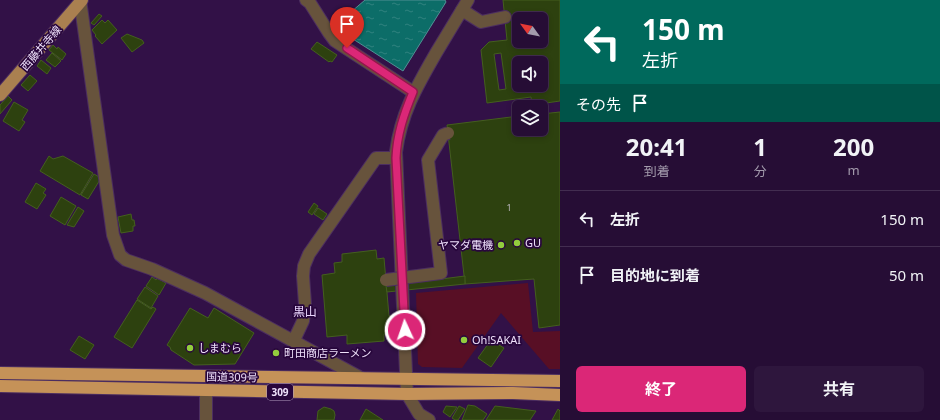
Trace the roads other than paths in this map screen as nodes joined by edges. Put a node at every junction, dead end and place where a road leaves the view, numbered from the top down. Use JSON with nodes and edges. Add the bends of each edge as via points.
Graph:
{"nodes":[{"id":1,"x":306,"y":0,"type":"edge"},
{"id":2,"x":81,"y":1,"type":"edge"},
{"id":3,"x":465,"y":5,"type":"edge"},
{"id":4,"x":505,"y":17,"type":"dead end"},
{"id":5,"x":413,"y":92,"type":"junction"},
{"id":6,"x":0,"y":95,"type":"edge"},
{"id":7,"x":448,"y":133,"type":"dead end"},
{"id":8,"x":396,"y":158,"type":"junction"},
{"id":9,"x":386,"y":280,"type":"dead end"},
{"id":10,"x":294,"y":340,"type":"junction"},
{"id":11,"x":0,"y":373,"type":"edge"},
{"id":12,"x":361,"y":378,"type":"junction"},
{"id":13,"x":407,"y":378,"type":"junction"},
{"id":14,"x":560,"y":381,"type":"edge"},
{"id":15,"x":0,"y":386,"type":"edge"},
{"id":16,"x":206,"y":390,"type":"junction"},
{"id":17,"x":407,"y":394,"type":"junction"},
{"id":18,"x":560,"y":395,"type":"edge"},
{"id":19,"x":206,"y":420,"type":"edge"},
{"id":20,"x":429,"y":420,"type":"edge"}],
"edges":[{"from":1,"to":5,"type":"street","via":[[335,41]]},
{"from":2,"to":6,"type":"main road","name":"西藤井寺線"},
{"from":2,"to":10,"type":"street","via":[[113,235],[120,255],[126,260],[205,293]]},
{"from":3,"to":4,"type":"street","via":[[480,22]]},
{"from":3,"to":5,"type":"street"},
{"from":5,"to":8,"type":"street","via":[[398,134]]},
{"from":7,"to":9,"type":"street","bridge":true,"via":[[443,135],[428,160],[441,273]]},
{"from":8,"to":10,"type":"street","via":[[376,158],[339,218],[309,254],[304,266],[303,321]]},
{"from":8,"to":13,"type":"street"},
{"from":10,"to":12,"type":"street"},
{"from":11,"to":12,"type":"highway","name":"国道309号","number":"309"},
{"from":12,"to":13,"type":"highway","name":"国道309号","number":"309"},
{"from":13,"to":14,"type":"highway","name":"国道309号","number":"309"},
{"from":13,"to":17,"type":"street"},
{"from":15,"to":16,"type":"highway","name":"国道309号","number":"309"},
{"from":16,"to":17,"type":"highway","name":"国道309号","number":"309"},
{"from":16,"to":19,"type":"street"},
{"from":17,"to":18,"type":"highway","name":"国道309号","number":"309"},
{"from":17,"to":20,"type":"street","via":[[419,414]]}]}
